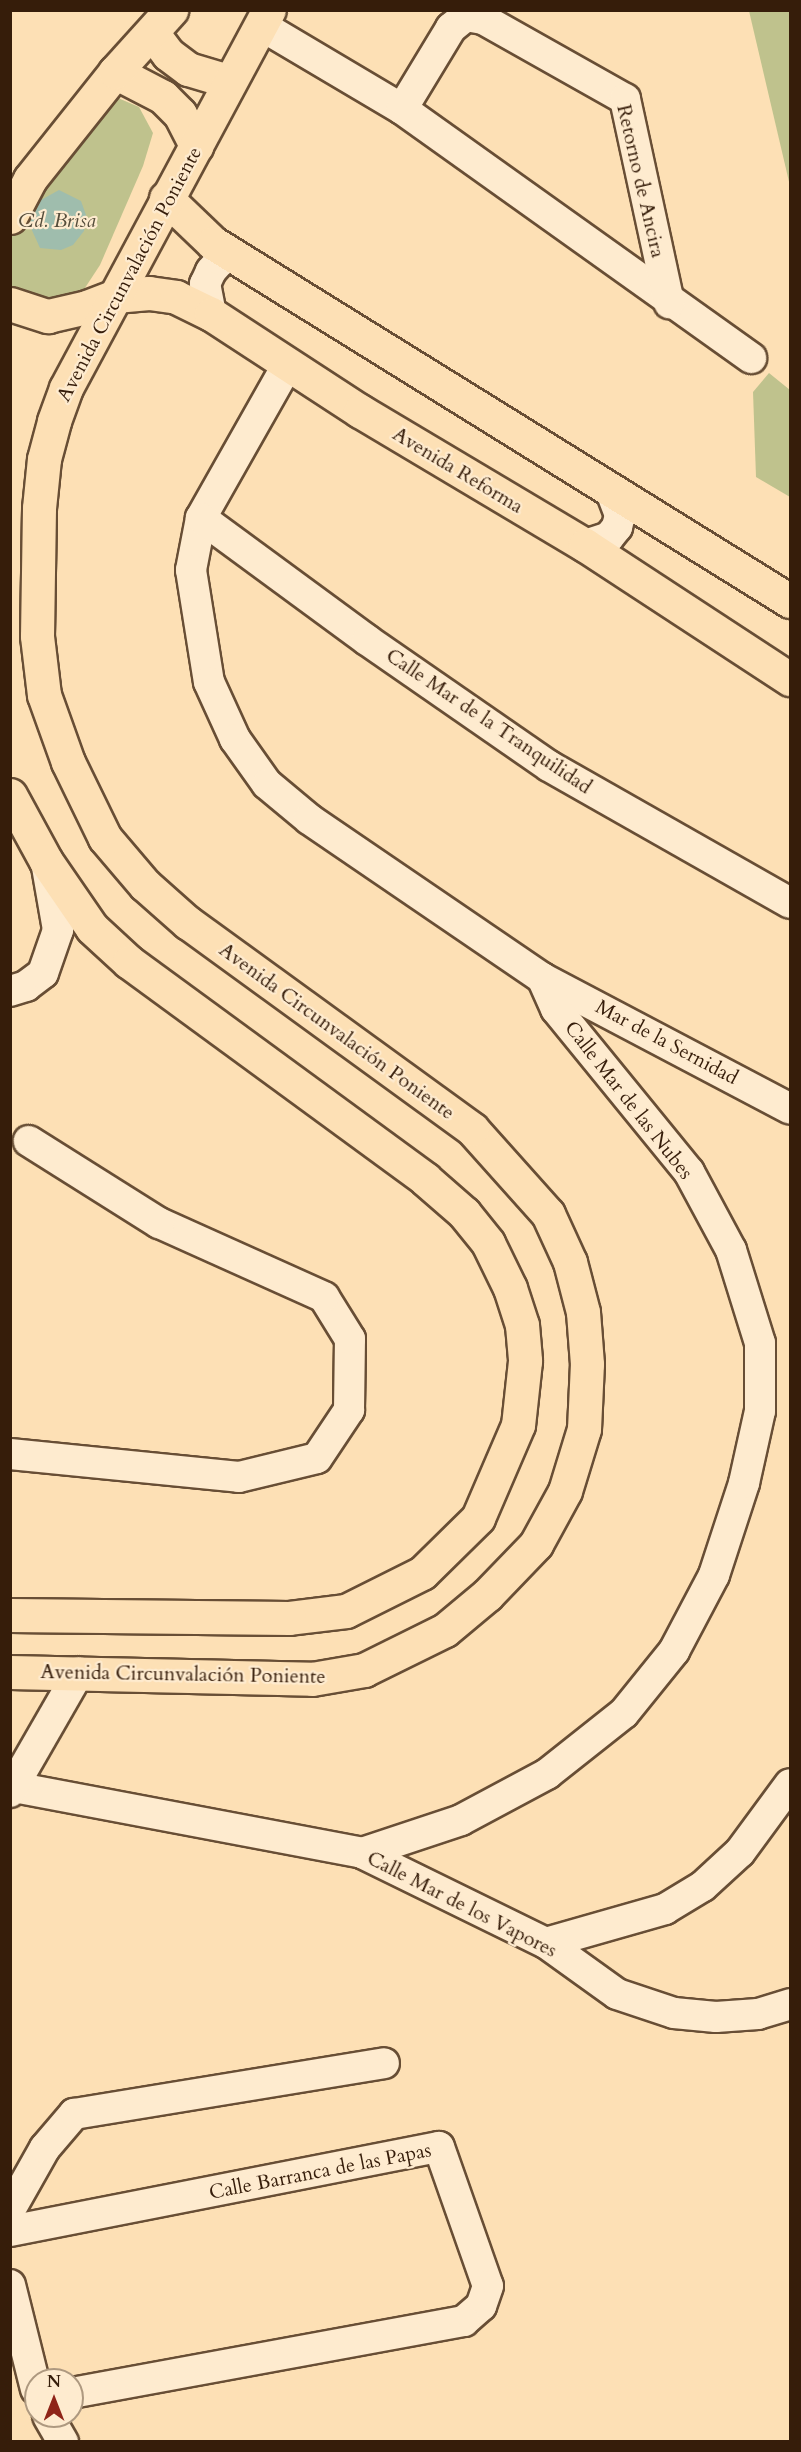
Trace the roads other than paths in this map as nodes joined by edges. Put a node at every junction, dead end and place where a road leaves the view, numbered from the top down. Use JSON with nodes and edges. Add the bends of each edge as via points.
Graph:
{"nodes":[{"id":1,"x":265,"y":18,"type":"edge"},
{"id":2,"x":162,"y":22,"type":"edge"},
{"id":3,"x":115,"y":72,"type":"junction"},
{"id":4,"x":228,"y":81,"type":"junction"},
{"id":5,"x":402,"y":109,"type":"junction"},
{"id":6,"x":196,"y":146,"type":"junction"},
{"id":7,"x":20,"y":175,"type":"edge"},
{"id":8,"x":166,"y":198,"type":"junction"},
{"id":9,"x":10,"y":218,"type":"edge"},
{"id":10,"x":235,"y":256,"type":"junction"},
{"id":11,"x":115,"y":296,"type":"junction"},
{"id":12,"x":669,"y":303,"type":"junction"},
{"id":13,"x":10,"y":304,"type":"edge"},
{"id":14,"x":211,"y":315,"type":"junction"},
{"id":15,"x":751,"y":358,"type":"dead end"},
{"id":16,"x":288,"y":364,"type":"junction"},
{"id":17,"x":610,"y":491,"type":"junction"},
{"id":18,"x":201,"y":518,"type":"junction"},
{"id":19,"x":585,"y":545,"type":"junction"},
{"id":20,"x":790,"y":601,"type":"edge"},
{"id":21,"x":790,"y":679,"type":"edge"},
{"id":22,"x":10,"y":795,"type":"edge"},
{"id":23,"x":46,"y":861,"type":"junction"},
{"id":24,"x":790,"y":903,"type":"edge"},
{"id":25,"x":542,"y":978,"type":"junction"},
{"id":26,"x":10,"y":991,"type":"edge"},
{"id":27,"x":790,"y":1108,"type":"edge"},
{"id":28,"x":29,"y":1141,"type":"dead end"},
{"id":29,"x":10,"y":1454,"type":"edge"},
{"id":30,"x":10,"y":1615,"type":"edge"},
{"id":31,"x":10,"y":1672,"type":"edge"},
{"id":32,"x":79,"y":1672,"type":"junction"},
{"id":33,"x":790,"y":1784,"type":"edge"},
{"id":34,"x":12,"y":1790,"type":"edge"},
{"id":35,"x":362,"y":1853,"type":"junction"},
{"id":36,"x":546,"y":1942,"type":"junction"},
{"id":37,"x":790,"y":2004,"type":"edge"},
{"id":38,"x":384,"y":2063,"type":"dead end"},
{"id":39,"x":10,"y":2210,"type":"edge"},
{"id":40,"x":10,"y":2231,"type":"edge"},
{"id":41,"x":10,"y":2285,"type":"edge"},
{"id":42,"x":31,"y":2368,"type":"edge"},
{"id":43,"x":84,"y":2391,"type":"edge"},
{"id":44,"x":55,"y":2428,"type":"edge"},
{"id":45,"x":63,"y":2442,"type":"edge"}],
"edges":[{"from":1,"to":4,"type":"main road","name":"Avenida Circunvalación Poniente"},
{"from":1,"to":5,"type":"street","name":"Retorno de Ancira"},
{"from":2,"to":3,"type":"main road"},
{"from":2,"to":4,"type":"main road","via":[[168,54],[188,69]]},
{"from":3,"to":6,"type":"main road","via":[[163,97],[180,114]]},
{"from":3,"to":7,"type":"main road"},
{"from":4,"to":6,"type":"main road","name":"Avenida Circunvalación Poniente"},
{"from":5,"to":12,"type":"street","name":"Retorno de Ancira"},
{"from":5,"to":12,"type":"street","name":"Retorno de Ancira","via":[[451,28],[465,16],[483,19],[626,99]]},
{"from":6,"to":8,"type":"main road","name":"Avenida Circunvalación Poniente"},
{"from":7,"to":9,"type":"main road"},
{"from":8,"to":10,"type":"main road","via":[[197,230]]},
{"from":8,"to":11,"type":"main road","name":"Avenida Circunvalación Poniente"},
{"from":10,"to":14,"type":"street","via":[[221,260],[205,284]]},
{"from":10,"to":17,"type":"main road"},
{"from":11,"to":13,"type":"main road","name":"Avenida Reforma","via":[[87,308],[48,316]]},
{"from":11,"to":14,"type":"main road","name":"Avenida Reforma","via":[[149,293],[176,297]]},
{"from":11,"to":32,"type":"main road","name":"Avenida Circunvalación Poniente","via":[[66,388],[44,459],[37,636],[44,695],[68,762],[105,838],[145,885],[188,923],[472,1129],[510,1169],[548,1214],[570,1262],[583,1312],[587,1364],[584,1430],[565,1491],[536,1544],[487,1595],[445,1630],[364,1671],[312,1679]]},
{"from":12,"to":15,"type":"street","name":"Retorno de Ancira"},
{"from":14,"to":16,"type":"main road","name":"Avenida Reforma"},
{"from":16,"to":18,"type":"street"},
{"from":16,"to":19,"type":"main road","name":"Avenida Reforma"},
{"from":17,"to":19,"type":"street","via":[[618,502],[617,527],[609,537]]},
{"from":17,"to":20,"type":"main road"},
{"from":18,"to":24,"type":"street","name":"Calle Mar de la Tranquilidad","via":[[367,640],[549,766]]},
{"from":18,"to":25,"type":"street","via":[[191,570],[209,682],[235,739],[267,784],[309,819]]},
{"from":19,"to":21,"type":"main road","name":"Avenida Reforma"},
{"from":22,"to":23,"type":"main road"},
{"from":23,"to":26,"type":"street","via":[[58,930],[43,973],[26,986]]},
{"from":23,"to":30,"type":"main road","via":[[92,928],[129,962],[425,1179],[464,1213],[488,1244],[510,1288],[522,1325],[525,1361],[518,1425],[478,1518],[422,1573],[346,1611],[289,1618]]},
{"from":25,"to":27,"type":"street","name":"Mar de la Sernidad"},
{"from":25,"to":35,"type":"street","name":"Calle Mar de las Nubes","via":[[556,1010],[689,1172],[730,1250],[760,1343],[760,1411],[744,1483],[714,1575],[675,1651],[624,1713],[548,1774],[461,1820]]},
{"from":28,"to":29,"type":"street","via":[[159,1223],[324,1297],[350,1339],[349,1410],[317,1458],[239,1478]]},
{"from":31,"to":32,"type":"main road","name":"Avenida Circunvalación Poniente"},
{"from":32,"to":34,"type":"street"},
{"from":33,"to":36,"type":"street","via":[[740,1852],[703,1886],[665,1909]]},
{"from":34,"to":35,"type":"street","name":"Calle Mar de los Vapores"},
{"from":35,"to":36,"type":"street","name":"Calle Mar de los Vapores"},
{"from":36,"to":37,"type":"street","name":"Calle Mar de los Vapores","via":[[617,1994],[675,2013],[716,2017],[758,2014]]},
{"from":38,"to":39,"type":"street","via":[[74,2114],[45,2148]]},
{"from":40,"to":43,"type":"street","name":"Calle Barranca de las Papas","via":[[439,2147],[488,2286],[481,2306],[464,2321]]},
{"from":41,"to":42,"type":"street"},
{"from":44,"to":45,"type":"street"}]}
